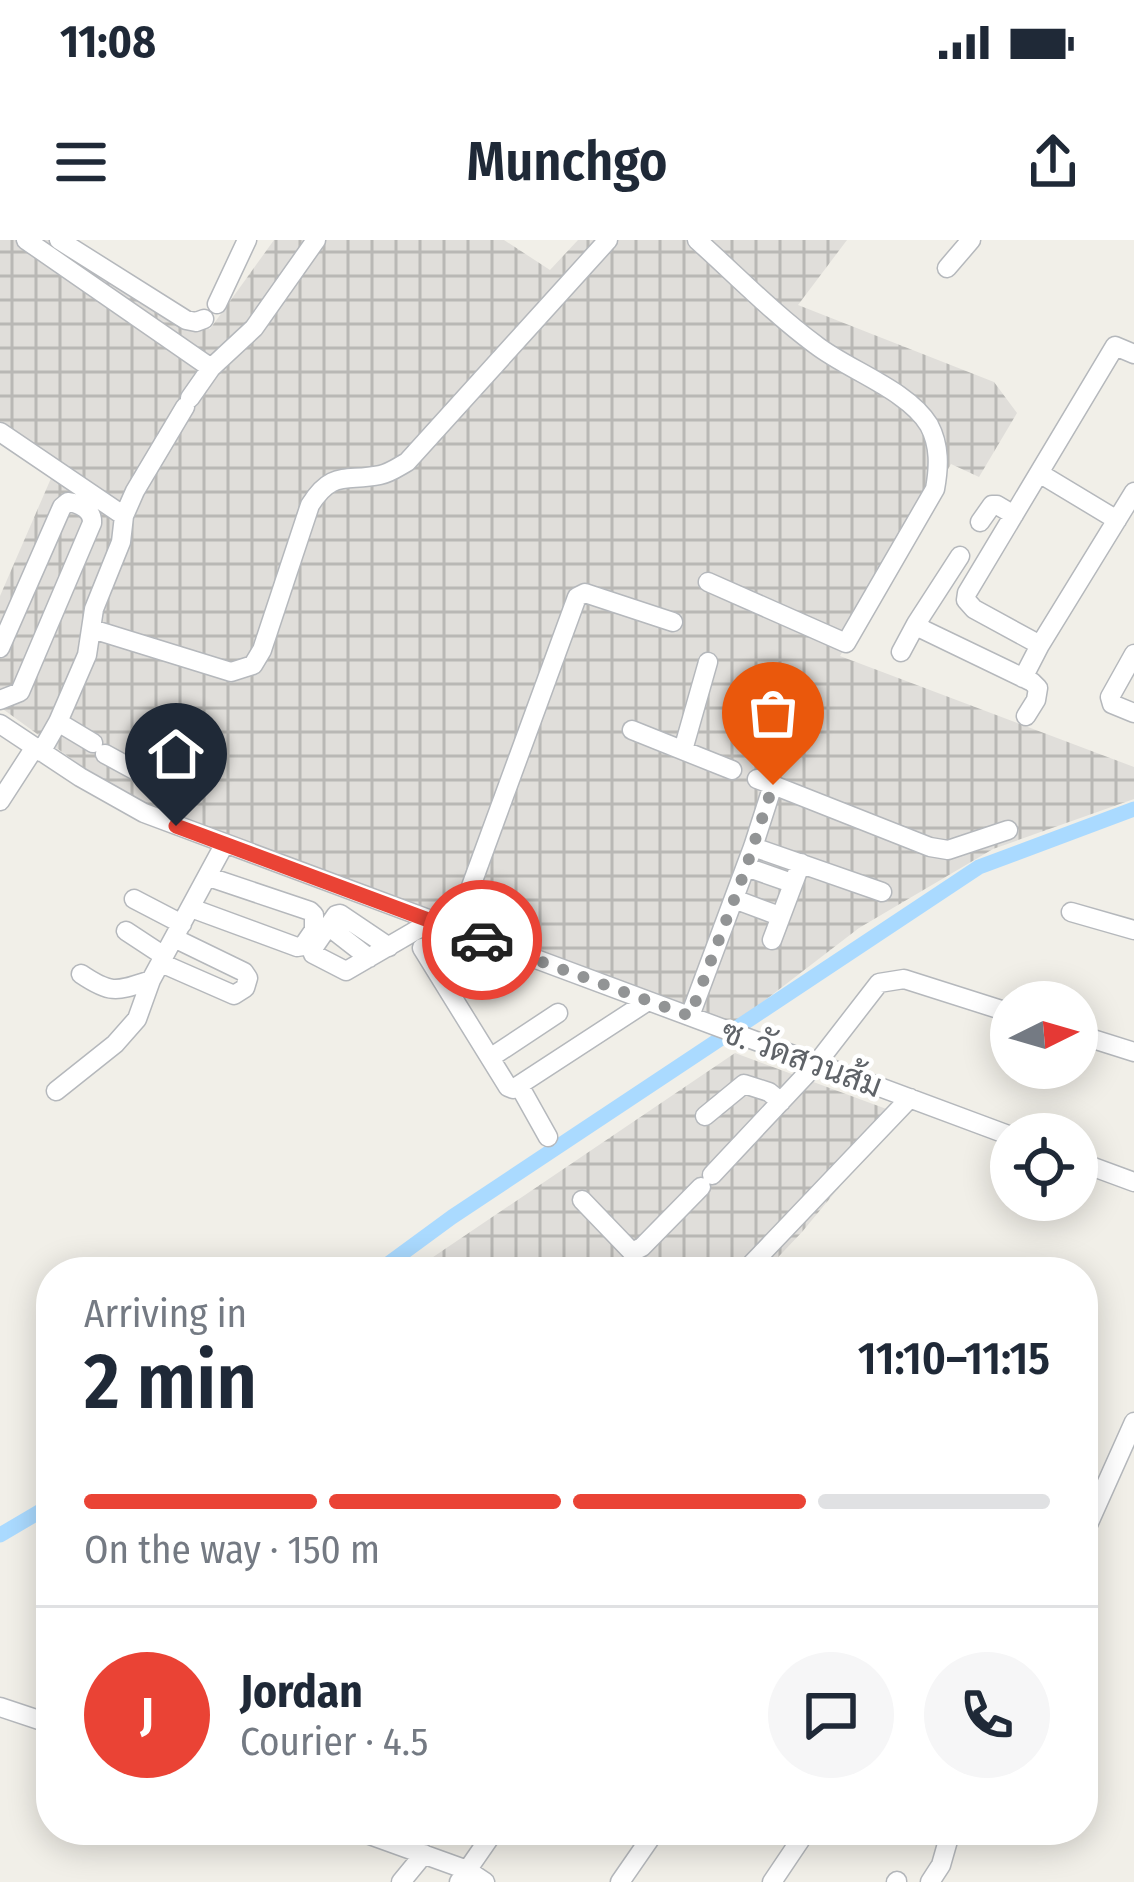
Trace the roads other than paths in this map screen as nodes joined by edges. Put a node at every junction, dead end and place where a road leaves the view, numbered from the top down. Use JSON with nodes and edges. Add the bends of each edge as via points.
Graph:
{"nodes":[{"id":1,"x":26,"y":240,"type":"edge"},
{"id":2,"x":59,"y":240,"type":"edge"},
{"id":3,"x":247,"y":240,"type":"edge"},
{"id":4,"x":316,"y":240,"type":"edge"},
{"id":5,"x":608,"y":240,"type":"edge"},
{"id":6,"x":697,"y":240,"type":"edge"},
{"id":7,"x":971,"y":240,"type":"edge"},
{"id":8,"x":947,"y":268,"type":"dead end"},
{"id":9,"x":1134,"y":354,"type":"edge"},
{"id":10,"x":211,"y":368,"type":"junction"},
{"id":11,"x":0,"y":432,"type":"edge"},
{"id":12,"x":1039,"y":472,"type":"junction"},
{"id":13,"x":1134,"y":492,"type":"edge"},
{"id":14,"x":1013,"y":515,"type":"junction"},
{"id":15,"x":124,"y":516,"type":"junction"},
{"id":16,"x":1117,"y":520,"type":"junction"},
{"id":17,"x":980,"y":522,"type":"dead end"},
{"id":18,"x":960,"y":556,"type":"dead end"},
{"id":19,"x":708,"y":582,"type":"dead end"},
{"id":20,"x":674,"y":622,"type":"dead end"},
{"id":21,"x":916,"y":624,"type":"junction"},
{"id":22,"x":92,"y":629,"type":"junction"},
{"id":23,"x":1040,"y":645,"type":"junction"},
{"id":24,"x":0,"y":648,"type":"edge"},
{"id":25,"x":901,"y":652,"type":"dead end"},
{"id":26,"x":1134,"y":654,"type":"edge"},
{"id":27,"x":708,"y":662,"type":"dead end"},
{"id":28,"x":1023,"y":678,"type":"junction"},
{"id":29,"x":0,"y":700,"type":"edge"},
{"id":30,"x":1134,"y":713,"type":"edge"},
{"id":31,"x":1026,"y":716,"type":"dead end"},
{"id":32,"x":58,"y":722,"type":"junction"},
{"id":33,"x":0,"y":724,"type":"edge"},
{"id":34,"x":632,"y":730,"type":"dead end"},
{"id":35,"x":38,"y":749,"type":"junction"},
{"id":36,"x":167,"y":749,"type":"dead end"},
{"id":37,"x":683,"y":750,"type":"junction"},
{"id":38,"x":732,"y":770,"type":"dead end"},
{"id":39,"x":0,"y":801,"type":"edge"},
{"id":40,"x":1008,"y":830,"type":"dead end"},
{"id":41,"x":224,"y":845,"type":"junction"},
{"id":42,"x":753,"y":847,"type":"junction"},
{"id":43,"x":801,"y":863,"type":"junction"},
{"id":44,"x":746,"y":868,"type":"junction"},
{"id":45,"x":208,"y":877,"type":"junction"},
{"id":46,"x":786,"y":881,"type":"dead end"},
{"id":47,"x":882,"y":892,"type":"dead end"},
{"id":48,"x":134,"y":898,"type":"dead end"},
{"id":49,"x":734,"y":899,"type":"junction"},
{"id":50,"x":1071,"y":912,"type":"dead end"},
{"id":51,"x":774,"y":914,"type":"dead end"},
{"id":52,"x":432,"y":921,"type":"junction"},
{"id":53,"x":328,"y":926,"type":"junction"},
{"id":54,"x":455,"y":930,"type":"junction"},
{"id":55,"x":1134,"y":930,"type":"edge"},
{"id":56,"x":126,"y":931,"type":"dead end"},
{"id":57,"x":772,"y":940,"type":"dead end"},
{"id":58,"x":170,"y":945,"type":"junction"},
{"id":59,"x":389,"y":947,"type":"junction"},
{"id":60,"x":422,"y":949,"type":"dead end"},
{"id":61,"x":369,"y":958,"type":"junction"},
{"id":62,"x":81,"y":974,"type":"dead end"},
{"id":63,"x":647,"y":1000,"type":"junction"},
{"id":64,"x":990,"y":1006,"type":"edge"},
{"id":65,"x":558,"y":1012,"type":"dead end"},
{"id":66,"x":690,"y":1016,"type":"junction"},
{"id":67,"x":1098,"y":1041,"type":"edge"},
{"id":68,"x":1134,"y":1052,"type":"edge"},
{"id":69,"x":490,"y":1058,"type":"junction"},
{"id":70,"x":817,"y":1064,"type":"junction"},
{"id":71,"x":520,"y":1087,"type":"junction"},
{"id":72,"x":56,"y":1090,"type":"dead end"},
{"id":73,"x":910,"y":1098,"type":"junction"},
{"id":74,"x":781,"y":1102,"type":"junction"},
{"id":75,"x":705,"y":1116,"type":"dead end"},
{"id":76,"x":990,"y":1128,"type":"edge"},
{"id":77,"x":548,"y":1137,"type":"dead end"},
{"id":78,"x":1098,"y":1169,"type":"edge"},
{"id":79,"x":1134,"y":1183,"type":"edge"},
{"id":80,"x":582,"y":1200,"type":"dead end"},
{"id":81,"x":758,"y":1257,"type":"edge"},
{"id":82,"x":1134,"y":1422,"type":"edge"},
{"id":83,"x":1098,"y":1502,"type":"edge"},
{"id":84,"x":0,"y":1707,"type":"edge"},
{"id":85,"x":36,"y":1719,"type":"edge"},
{"id":86,"x":398,"y":1845,"type":"edge"},
{"id":87,"x":485,"y":1845,"type":"edge"},
{"id":88,"x":646,"y":1845,"type":"edge"},
{"id":89,"x":797,"y":1845,"type":"edge"},
{"id":90,"x":944,"y":1845,"type":"edge"},
{"id":91,"x":424,"y":1854,"type":"junction"},
{"id":92,"x":463,"y":1876,"type":"edge"},
{"id":93,"x":401,"y":1882,"type":"edge"},
{"id":94,"x":485,"y":1882,"type":"edge"},
{"id":95,"x":620,"y":1882,"type":"edge"},
{"id":96,"x":772,"y":1882,"type":"edge"},
{"id":97,"x":930,"y":1882,"type":"edge"}],
"edges":[{"from":1,"to":10,"type":"street"},
{"from":2,"to":3,"type":"street","via":[[196,322],[210,312]]},
{"from":4,"to":10,"type":"street","via":[[254,328]]},
{"from":5,"to":22,"type":"street","via":[[407,462],[386,475],[320,488],[253,664],[230,672]]},
{"from":6,"to":19,"type":"street","via":[[816,346],[918,413],[939,464],[934,488],[846,643]]},
{"from":7,"to":8,"type":"street"},
{"from":9,"to":12,"type":"street","via":[[1114,346]]},
{"from":10,"to":15,"type":"street"},
{"from":11,"to":15,"type":"street"},
{"from":12,"to":14,"type":"street"},
{"from":12,"to":16,"type":"street"},
{"from":13,"to":16,"type":"street"},
{"from":14,"to":17,"type":"street","via":[[992,505]]},
{"from":14,"to":23,"type":"street","via":[[966,601]]},
{"from":15,"to":22,"type":"street"},
{"from":16,"to":23,"type":"street"},
{"from":18,"to":21,"type":"street"},
{"from":20,"to":54,"type":"street","via":[[577,597]]},
{"from":21,"to":25,"type":"street"},
{"from":21,"to":28,"type":"street"},
{"from":22,"to":32,"type":"street"},
{"from":23,"to":28,"type":"street"},
{"from":24,"to":29,"type":"street","via":[[62,507],[82,507],[92,523],[20,692]]},
{"from":26,"to":30,"type":"street","via":[[1110,697]]},
{"from":27,"to":37,"type":"street"},
{"from":28,"to":31,"type":"street","via":[[1038,688]]},
{"from":32,"to":35,"type":"street"},
{"from":32,"to":36,"type":"street","via":[[151,779]]},
{"from":33,"to":35,"type":"street","name":"ซ. วัดสวนส้ม"},
{"from":34,"to":37,"type":"street"},
{"from":35,"to":39,"type":"street"},
{"from":35,"to":41,"type":"street","name":"ซ. วัดสวนส้ม","via":[[144,813]]},
{"from":37,"to":38,"type":"street"},
{"from":40,"to":42,"type":"street","via":[[948,850],[930,847],[765,782]]},
{"from":41,"to":45,"type":"street"},
{"from":41,"to":52,"type":"street","name":"ซ. วัดสวนส้ม"},
{"from":42,"to":43,"type":"street"},
{"from":42,"to":44,"type":"street"},
{"from":43,"to":47,"type":"street"},
{"from":43,"to":57,"type":"street"},
{"from":44,"to":46,"type":"street"},
{"from":44,"to":49,"type":"street"},
{"from":45,"to":58,"type":"street"},
{"from":45,"to":58,"type":"street","via":[[310,911],[314,930],[297,947]]},
{"from":48,"to":58,"type":"street"},
{"from":49,"to":51,"type":"street"},
{"from":49,"to":66,"type":"street"},
{"from":50,"to":55,"type":"street"},
{"from":52,"to":54,"type":"street","name":"ซ. วัดสวนส้ม"},
{"from":52,"to":59,"type":"street"},
{"from":53,"to":59,"type":"street","via":[[340,914]]},
{"from":53,"to":61,"type":"street"},
{"from":53,"to":61,"type":"street","via":[[313,954],[343,972]]},
{"from":54,"to":63,"type":"street","name":"ซ. วัดสวนส้ม"},
{"from":56,"to":58,"type":"street"},
{"from":58,"to":62,"type":"street","via":[[119,991]]},
{"from":58,"to":72,"type":"street","via":[[126,1032]]},
{"from":59,"to":61,"type":"street"},
{"from":60,"to":69,"type":"street"},
{"from":63,"to":66,"type":"street","name":"ซ. วัดสวนส้ม"},
{"from":63,"to":71,"type":"street"},
{"from":64,"to":70,"type":"street","via":[[886,980]]},
{"from":65,"to":69,"type":"street"},
{"from":66,"to":70,"type":"street","name":"ซ. วัดสวนส้ม"},
{"from":67,"to":68,"type":"street"},
{"from":69,"to":71,"type":"street","via":[[508,1087]]},
{"from":70,"to":73,"type":"street","name":"ซ. วัดสวนส้ม"},
{"from":70,"to":74,"type":"street"},
{"from":71,"to":77,"type":"street"},
{"from":73,"to":76,"type":"street","name":"ซ. วัดสวนส้ม"},
{"from":73,"to":81,"type":"street"},
{"from":74,"to":75,"type":"street","via":[[744,1084]]},
{"from":74,"to":80,"type":"street","via":[[632,1252]]},
{"from":78,"to":79,"type":"street"},
{"from":82,"to":83,"type":"street"},
{"from":84,"to":85,"type":"street"},
{"from":86,"to":91,"type":"street"},
{"from":87,"to":92,"type":"street"},
{"from":88,"to":95,"type":"street"},
{"from":89,"to":96,"type":"street"},
{"from":90,"to":97,"type":"street"},
{"from":91,"to":92,"type":"street"},
{"from":91,"to":93,"type":"street"},
{"from":92,"to":94,"type":"street"}]}
